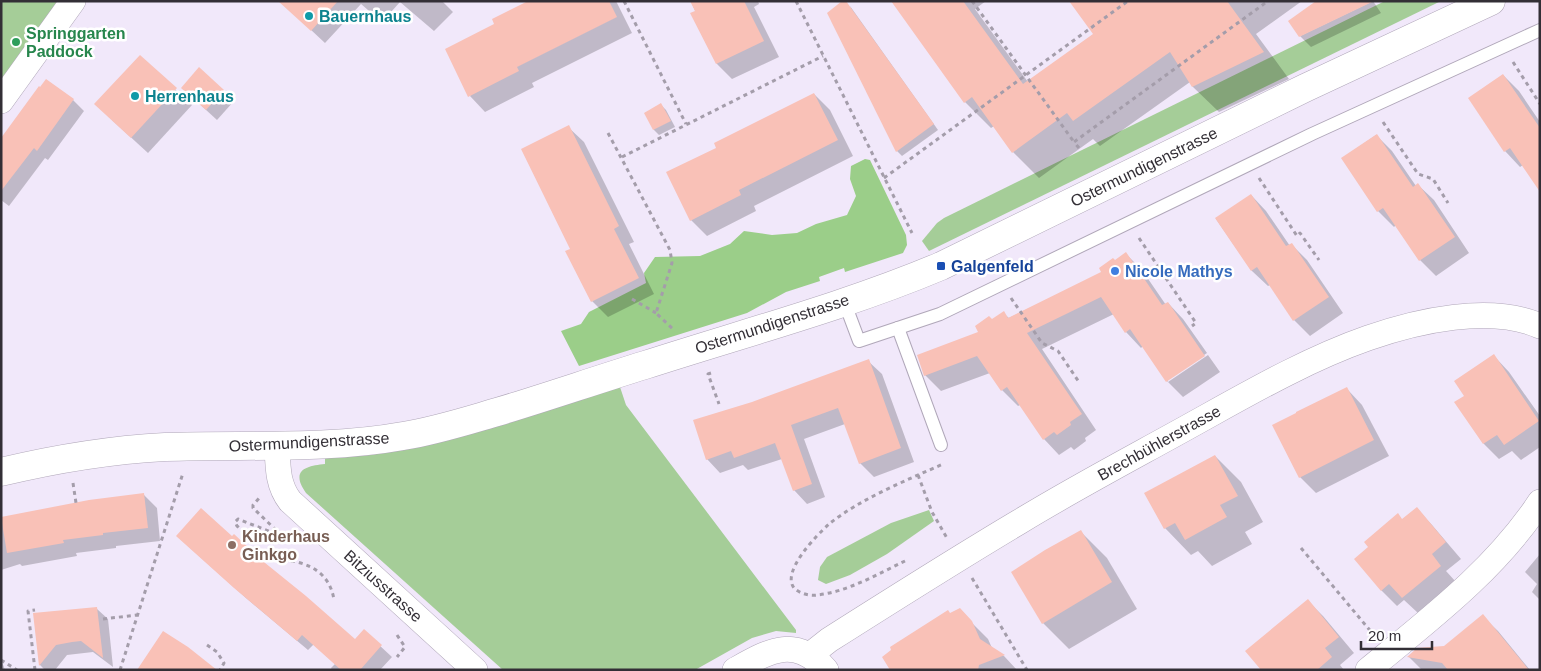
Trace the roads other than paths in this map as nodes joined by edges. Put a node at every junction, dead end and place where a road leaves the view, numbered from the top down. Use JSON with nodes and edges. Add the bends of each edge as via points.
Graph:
{"nodes":[{"id":1,"x":73,"y":1,"type":"edge"},
{"id":2,"x":1491,"y":1,"type":"edge"},
{"id":3,"x":1540,"y":30,"type":"edge"},
{"id":4,"x":1,"y":102,"type":"edge"},
{"id":5,"x":844,"y":301,"type":"junction"},
{"id":6,"x":1540,"y":326,"type":"edge"},
{"id":7,"x":898,"y":328,"type":"junction"},
{"id":8,"x":278,"y":445,"type":"junction"},
{"id":9,"x":942,"y":445,"type":"road end"},
{"id":10,"x":1,"y":472,"type":"edge"},
{"id":11,"x":1540,"y":502,"type":"edge"},
{"id":12,"x":1390,"y":654,"type":"edge"},
{"id":13,"x":818,"y":663,"type":"edge"},
{"id":14,"x":475,"y":670,"type":"edge"},
{"id":15,"x":735,"y":670,"type":"edge"},
{"id":16,"x":1368,"y":670,"type":"edge"}],
"edges":[{"from":1,"to":4,"type":"street"},
{"from":2,"to":5,"type":"main road","name":"Ostermundigenstrasse","via":[[941,266]]},
{"from":3,"to":7,"type":"lane","via":[[1312,134],[940,314]]},
{"from":5,"to":7,"type":"lane","via":[[859,341]]},
{"from":5,"to":8,"type":"main road","name":"Ostermundigenstrasse","via":[[435,430],[370,441]]},
{"from":6,"to":13,"type":"street","name":"Brechbühlerstrasse","via":[[1500,317],[1460,317],[1382,333],[1327,355],[1231,403],[1021,521],[829,640]]},
{"from":7,"to":9,"type":"lane"},
{"from":8,"to":10,"type":"main road","name":"Ostermundigenstrasse","via":[[118,451],[80,455]]},
{"from":8,"to":14,"type":"street","name":"Bitziusstrasse","via":[[278,478],[290,501]]},
{"from":11,"to":12,"type":"street","via":[[1477,577]]},
{"from":12,"to":16,"type":"street"},
{"from":13,"to":15,"type":"street","via":[[795,650],[780,649],[761,655]]}]}
